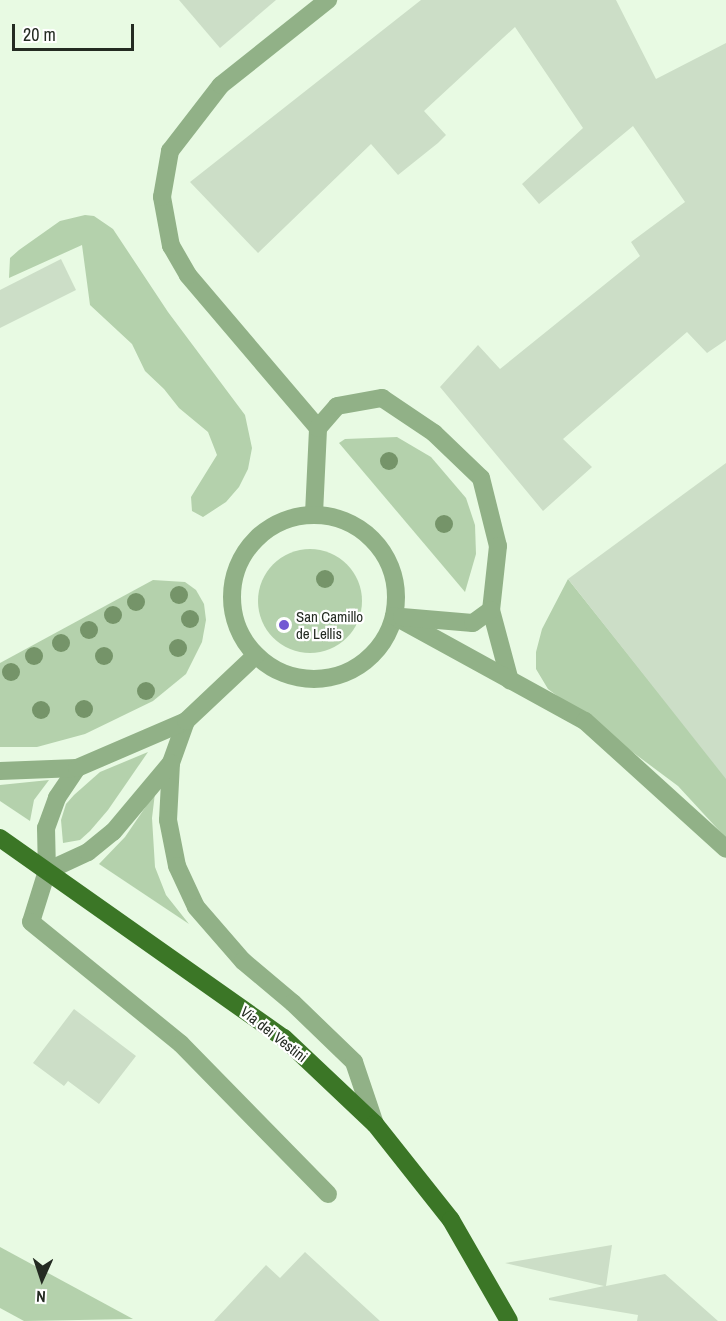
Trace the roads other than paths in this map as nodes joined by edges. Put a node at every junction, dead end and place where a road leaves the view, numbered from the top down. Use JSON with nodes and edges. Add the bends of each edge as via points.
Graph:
{"nodes":[{"id":1,"x":328,"y":0,"type":"edge"},
{"id":2,"x":318,"y":428,"type":"junction"},
{"id":3,"x":314,"y":514,"type":"junction"},
{"id":4,"x":491,"y":610,"type":"junction"},
{"id":5,"x":394,"y":616,"type":"junction"},
{"id":6,"x":256,"y":655,"type":"junction"},
{"id":7,"x":510,"y":681,"type":"junction"},
{"id":8,"x":186,"y":721,"type":"junction"},
{"id":9,"x":171,"y":763,"type":"junction"},
{"id":10,"x":77,"y":768,"type":"junction"},
{"id":11,"x":0,"y":771,"type":"edge"},
{"id":12,"x":0,"y":838,"type":"edge"},
{"id":13,"x":726,"y":849,"type":"edge"},
{"id":14,"x":47,"y":871,"type":"junction"},
{"id":15,"x":375,"y":1124,"type":"junction"},
{"id":16,"x":327,"y":1194,"type":"dead end"},
{"id":17,"x":492,"y":1292,"type":"junction"},
{"id":18,"x":492,"y":1321,"type":"edge"},
{"id":19,"x":508,"y":1321,"type":"edge"}],
"edges":[{"from":1,"to":2,"type":"lane","via":[[221,85],[170,151],[162,197],[171,246],[188,275]]},
{"from":2,"to":3,"type":"lane"},
{"from":2,"to":4,"type":"lane","via":[[337,406],[382,398],[434,432],[482,478],[498,546]]},
{"from":3,"to":5,"type":"lane","via":[[339,518],[361,529],[379,546],[392,567],[397,592]]},
{"from":3,"to":6,"type":"lane","via":[[288,519],[263,532],[245,552],[234,576],[232,605],[237,623]]},
{"from":4,"to":5,"type":"lane","via":[[473,623]]},
{"from":4,"to":7,"type":"lane"},
{"from":5,"to":6,"type":"lane","via":[[387,636],[374,653],[337,676],[294,676]]},
{"from":5,"to":7,"type":"lane"},
{"from":6,"to":8,"type":"lane"},
{"from":7,"to":13,"type":"lane","via":[[585,721]]},
{"from":8,"to":9,"type":"lane"},
{"from":8,"to":10,"type":"lane"},
{"from":9,"to":14,"type":"lane","via":[[113,832],[88,852]]},
{"from":9,"to":15,"type":"lane","via":[[168,820],[177,866],[195,907],[243,961],[354,1062]]},
{"from":10,"to":11,"type":"lane"},
{"from":10,"to":14,"type":"lane","via":[[57,798],[46,828]]},
{"from":12,"to":14,"type":"main road","name":"Via dei Vestini"},
{"from":14,"to":15,"type":"main road","name":"Via dei Vestini","via":[[284,1038]]},
{"from":14,"to":16,"type":"lane","via":[[31,922],[181,1044]]},
{"from":15,"to":17,"type":"main road","name":"Via dei Vestini","via":[[451,1220]]},
{"from":17,"to":18,"type":"main road"},
{"from":17,"to":19,"type":"main road","name":"Via dei Vestini"}]}
